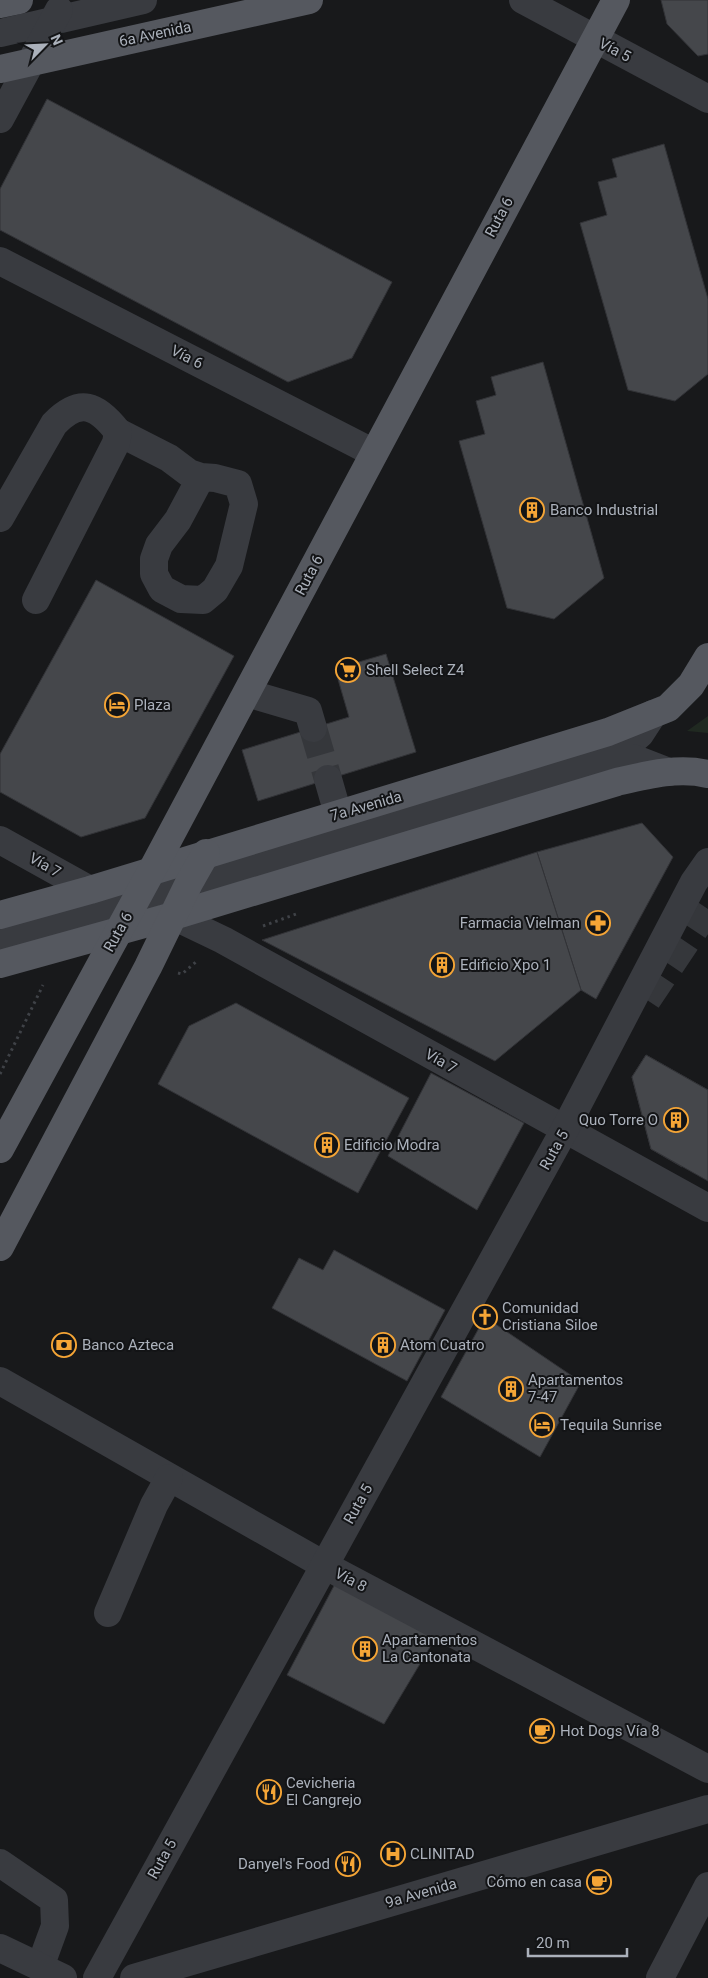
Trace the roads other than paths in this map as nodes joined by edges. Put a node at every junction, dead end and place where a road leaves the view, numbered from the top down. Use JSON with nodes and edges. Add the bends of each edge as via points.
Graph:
{"nodes":[{"id":1,"x":19,"y":0,"type":"edge"},
{"id":2,"x":143,"y":0,"type":"edge"},
{"id":3,"x":309,"y":0,"type":"edge"},
{"id":4,"x":523,"y":0,"type":"edge"},
{"id":5,"x":616,"y":0,"type":"edge"},
{"id":6,"x":0,"y":4,"type":"edge"},
{"id":7,"x":59,"y":10,"type":"edge"},
{"id":8,"x":0,"y":33,"type":"edge"},
{"id":9,"x":594,"y":39,"type":"junction"},
{"id":10,"x":30,"y":62,"type":"junction"},
{"id":11,"x":0,"y":69,"type":"edge"},
{"id":12,"x":708,"y":99,"type":"edge"},
{"id":13,"x":0,"y":119,"type":"edge"},
{"id":14,"x":0,"y":261,"type":"edge"},
{"id":15,"x":118,"y":432,"type":"junction"},
{"id":16,"x":374,"y":454,"type":"junction"},
{"id":17,"x":201,"y":477,"type":"dead end"},
{"id":18,"x":0,"y":518,"type":"edge"},
{"id":19,"x":36,"y":600,"type":"dead end"},
{"id":20,"x":708,"y":658,"type":"edge"},
{"id":21,"x":247,"y":693,"type":"junction"},
{"id":22,"x":653,"y":714,"type":"junction"},
{"id":23,"x":313,"y":728,"type":"tunnel mouth"},
{"id":24,"x":613,"y":758,"type":"junction"},
{"id":25,"x":669,"y":772,"type":"junction"},
{"id":26,"x":708,"y":774,"type":"edge"},
{"id":27,"x":328,"y":779,"type":"tunnel mouth"},
{"id":28,"x":338,"y":814,"type":"junction"},
{"id":29,"x":0,"y":840,"type":"edge"},
{"id":30,"x":206,"y":853,"type":"junction"},
{"id":31,"x":708,"y":862,"type":"edge"},
{"id":32,"x":152,"y":870,"type":"junction"},
{"id":33,"x":189,"y":883,"type":"junction"},
{"id":34,"x":90,"y":890,"type":"junction"},
{"id":35,"x":136,"y":898,"type":"junction"},
{"id":36,"x":0,"y":915,"type":"edge"},
{"id":37,"x":173,"y":916,"type":"junction"},
{"id":38,"x":120,"y":930,"type":"junction"},
{"id":39,"x":0,"y":938,"type":"edge"},
{"id":40,"x":0,"y":964,"type":"edge"},
{"id":41,"x":647,"y":1000,"type":"tunnel mouth"},
{"id":42,"x":617,"y":1030,"type":"junction"},
{"id":43,"x":565,"y":1129,"type":"junction"},
{"id":44,"x":0,"y":1149,"type":"edge"},
{"id":45,"x":708,"y":1208,"type":"edge"},
{"id":46,"x":0,"y":1247,"type":"edge"},
{"id":47,"x":0,"y":1381,"type":"edge"},
{"id":48,"x":169,"y":1478,"type":"junction"},
{"id":49,"x":324,"y":1566,"type":"junction"},
{"id":50,"x":108,"y":1613,"type":"dead end"},
{"id":51,"x":708,"y":1770,"type":"edge"},
{"id":52,"x":708,"y":1809,"type":"edge"},
{"id":53,"x":0,"y":1862,"type":"edge"},
{"id":54,"x":708,"y":1886,"type":"edge"},
{"id":55,"x":0,"y":1948,"type":"edge"},
{"id":56,"x":51,"y":1972,"type":"edge"},
{"id":57,"x":97,"y":1978,"type":"edge"},
{"id":58,"x":134,"y":1978,"type":"edge"},
{"id":59,"x":660,"y":1978,"type":"edge"}],
"edges":[{"from":1,"to":6,"type":"main road"},
{"from":2,"to":7,"type":"street"},
{"from":3,"to":10,"type":"main road","name":"6a Avenida"},
{"from":4,"to":9,"type":"street","name":"Vía 5"},
{"from":5,"to":9,"type":"main road","name":"Ruta 6"},
{"from":7,"to":8,"type":"street"},
{"from":7,"to":10,"type":"street"},
{"from":9,"to":12,"type":"street","name":"Vía 5"},
{"from":9,"to":16,"type":"main road","name":"Ruta 6"},
{"from":10,"to":11,"type":"main road","name":"6a Avenida"},
{"from":10,"to":13,"type":"street"},
{"from":14,"to":16,"type":"street","name":"Vía 6"},
{"from":15,"to":17,"type":"street"},
{"from":15,"to":18,"type":"street","via":[[95,408],[65,412],[54,424]]},
{"from":15,"to":19,"type":"street","via":[[116,443]]},
{"from":16,"to":21,"type":"main road","name":"Ruta 6"},
{"from":20,"to":22,"type":"main road","name":"7a Avenida","via":[[679,698],[668,708]]},
{"from":21,"to":23,"type":"street","via":[[308,712]]},
{"from":21,"to":32,"type":"main road","name":"Ruta 6"},
{"from":22,"to":24,"type":"street","via":[[640,734]]},
{"from":22,"to":28,"type":"main road","name":"7a Avenida","via":[[608,732]]},
{"from":24,"to":25,"type":"street","via":[[633,758]]},
{"from":24,"to":33,"type":"street"},
{"from":25,"to":26,"type":"main road"},
{"from":25,"to":37,"type":"main road","via":[[617,782]]},
{"from":27,"to":28,"type":"street"},
{"from":28,"to":30,"type":"main road","name":"7a Avenida"},
{"from":29,"to":34,"type":"street","name":"Vía 7"},
{"from":30,"to":32,"type":"main road","name":"7a Avenida"},
{"from":30,"to":33,"type":"main road"},
{"from":31,"to":42,"type":"street","name":"Ruta 5","via":[[694,882]]},
{"from":32,"to":34,"type":"main road","name":"7a Avenida"},
{"from":32,"to":35,"type":"main road","name":"Ruta 6"},
{"from":33,"to":35,"type":"street"},
{"from":33,"to":37,"type":"main road"},
{"from":34,"to":36,"type":"main road","name":"7a Avenida"},
{"from":35,"to":38,"type":"main road","name":"Ruta 6"},
{"from":35,"to":39,"type":"street"},
{"from":37,"to":38,"type":"main road"},
{"from":37,"to":43,"type":"street","name":"Vía 7","via":[[223,940]]},
{"from":37,"to":46,"type":"main road"},
{"from":38,"to":40,"type":"main road"},
{"from":38,"to":44,"type":"main road","name":"Ruta 6"},
{"from":41,"to":42,"type":"street","name":"Ruta 5"},
{"from":42,"to":43,"type":"street","name":"Ruta 5"},
{"from":43,"to":45,"type":"street","name":"Vía 7"},
{"from":43,"to":49,"type":"street","name":"Ruta 5"},
{"from":47,"to":48,"type":"street","name":"Vía 8"},
{"from":48,"to":49,"type":"street","name":"Vía 8"},
{"from":48,"to":50,"type":"street","via":[[154,1505]]},
{"from":49,"to":51,"type":"street","name":"Vía 8"},
{"from":49,"to":57,"type":"street","name":"Ruta 5"},
{"from":52,"to":58,"type":"street","name":"9a Avenida"},
{"from":53,"to":56,"type":"street","via":[[54,1900]]},
{"from":54,"to":59,"type":"street"},
{"from":55,"to":56,"type":"street"}]}
